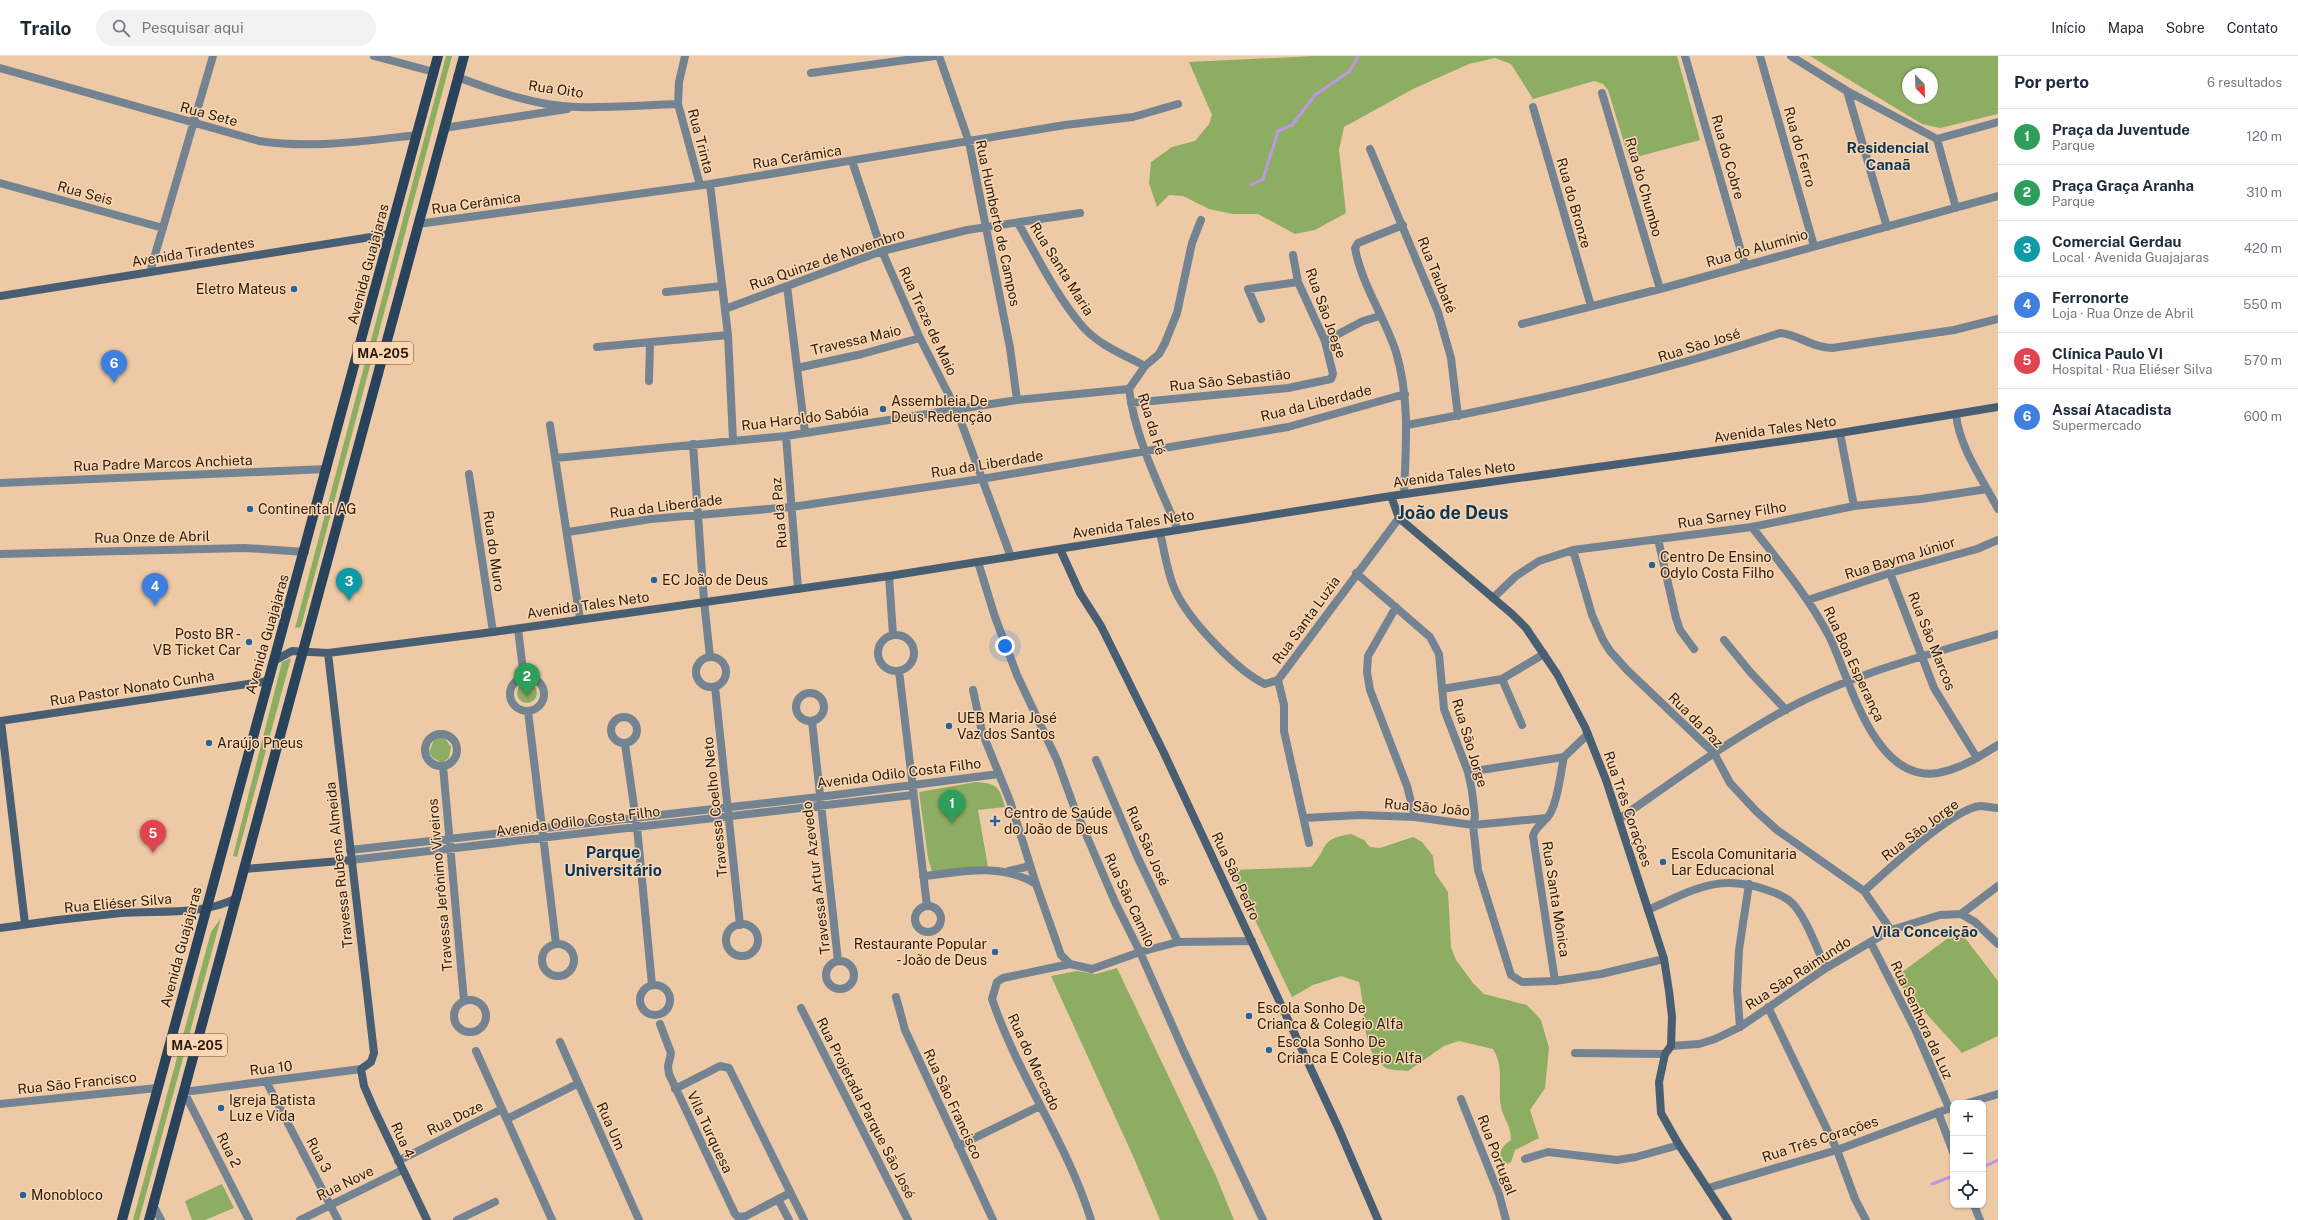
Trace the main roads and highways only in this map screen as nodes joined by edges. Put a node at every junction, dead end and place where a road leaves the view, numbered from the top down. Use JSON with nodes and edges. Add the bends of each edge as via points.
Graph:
{"nodes":[{"id":1,"x":438,"y":56,"type":"edge"},
{"id":2,"x":464,"y":56,"type":"edge"},
{"id":3,"x":122,"y":1220,"type":"edge"},
{"id":4,"x":149,"y":1220,"type":"edge"}],
"edges":[{"from":1,"to":3,"type":"main road","name":"Avenida Guajajaras","number":"MA-205"},
{"from":2,"to":4,"type":"main road","number":"MA-205"}]}
